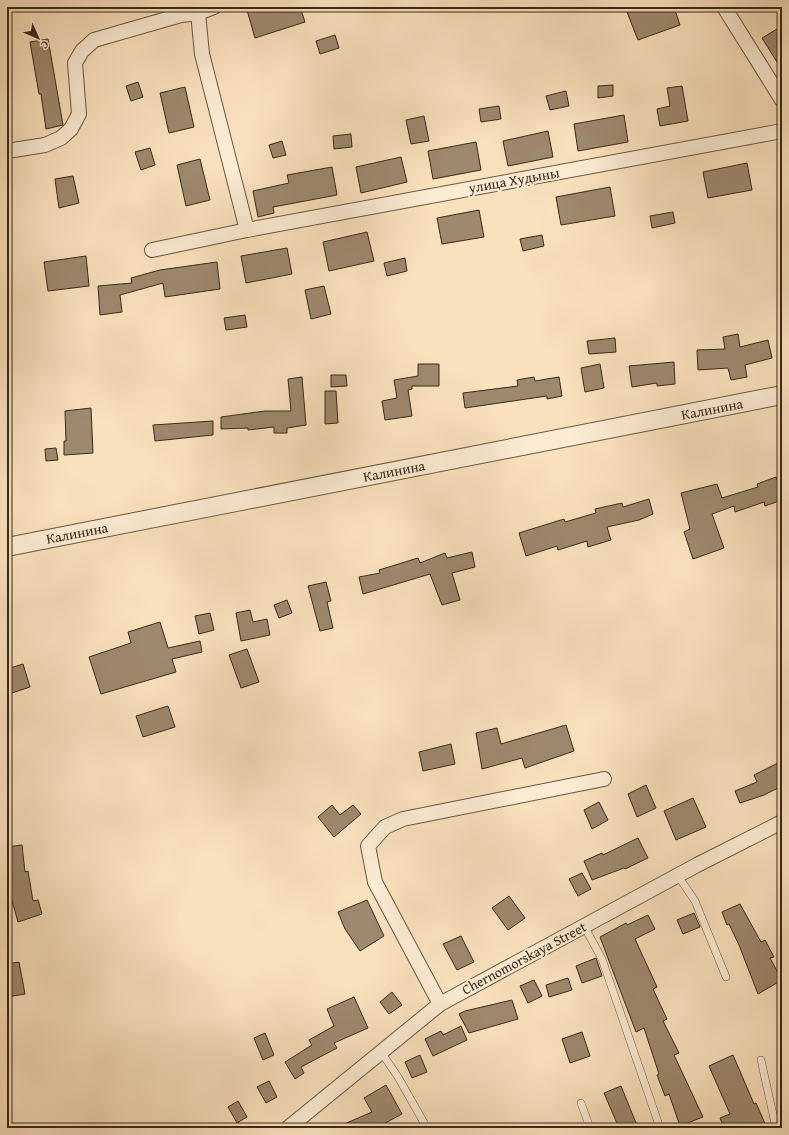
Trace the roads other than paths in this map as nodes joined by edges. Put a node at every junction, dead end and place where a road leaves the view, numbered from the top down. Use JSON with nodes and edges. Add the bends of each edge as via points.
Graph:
{"nodes":[{"id":1,"x":214,"y":7,"type":"edge"},
{"id":2,"x":724,"y":7,"type":"edge"},
{"id":3,"x":198,"y":13,"type":"junction"},
{"id":4,"x":782,"y":100,"type":"edge"},
{"id":5,"x":782,"y":131,"type":"edge"},
{"id":6,"x":7,"y":151,"type":"edge"},
{"id":7,"x":247,"y":230,"type":"junction"},
{"id":8,"x":152,"y":250,"type":"dead end"},
{"id":9,"x":782,"y":395,"type":"edge"},
{"id":10,"x":7,"y":547,"type":"edge"},
{"id":11,"x":604,"y":779,"type":"dead end"},
{"id":12,"x":782,"y":822,"type":"edge"},
{"id":13,"x":678,"y":876,"type":"junction"},
{"id":14,"x":584,"y":926,"type":"junction"},
{"id":15,"x":726,"y":977,"type":"dead end"},
{"id":16,"x":440,"y":1004,"type":"junction"},
{"id":17,"x":381,"y":1052,"type":"junction"},
{"id":18,"x":761,"y":1060,"type":"dead end"},
{"id":19,"x":581,"y":1103,"type":"dead end"},
{"id":20,"x":288,"y":1128,"type":"edge"},
{"id":21,"x":427,"y":1128,"type":"edge"},
{"id":22,"x":590,"y":1128,"type":"edge"},
{"id":23,"x":660,"y":1128,"type":"edge"},
{"id":24,"x":776,"y":1128,"type":"edge"}],
"edges":[{"from":1,"to":3,"type":"street"},
{"from":2,"to":4,"type":"street"},
{"from":3,"to":6,"type":"street","via":[[181,14],[94,40],[75,62],[79,114],[71,129],[61,138],[44,145]]},
{"from":3,"to":7,"type":"street","via":[[202,54]]},
{"from":5,"to":7,"type":"street","name":"улица Худыны"},
{"from":7,"to":8,"type":"street","name":"улица Худыны"},
{"from":9,"to":10,"type":"street","name":"Калинина"},
{"from":11,"to":16,"type":"street","via":[[403,819],[385,827],[368,846],[375,882]]},
{"from":12,"to":13,"type":"street","name":"Chernomorskaya Street"},
{"from":13,"to":14,"type":"street","name":"Chernomorskaya Street"},
{"from":13,"to":15,"type":"lane","via":[[695,901]]},
{"from":14,"to":16,"type":"street","name":"Chernomorskaya Street"},
{"from":14,"to":23,"type":"lane","via":[[602,959]]},
{"from":16,"to":17,"type":"street","name":"Chernomorskaya Street"},
{"from":17,"to":20,"type":"street","name":"Chernomorskaya Street"},
{"from":17,"to":21,"type":"lane"},
{"from":18,"to":24,"type":"lane"},
{"from":19,"to":22,"type":"lane"}]}
